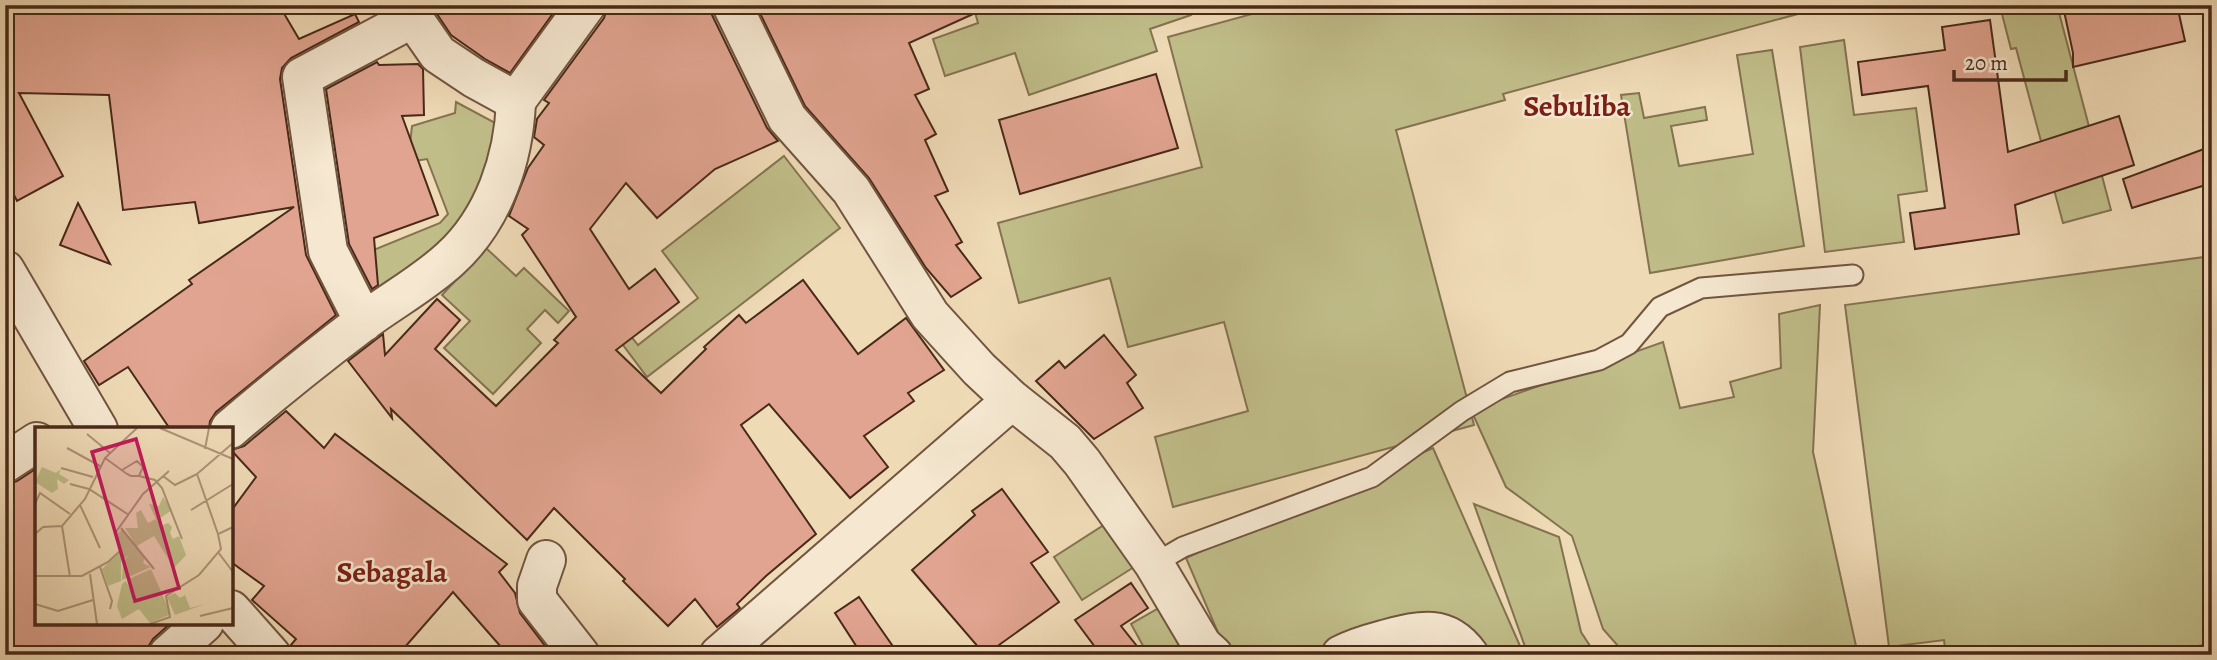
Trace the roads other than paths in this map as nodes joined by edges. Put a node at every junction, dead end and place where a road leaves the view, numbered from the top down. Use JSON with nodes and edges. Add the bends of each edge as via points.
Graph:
{"nodes":[{"id":1,"x":586,"y":5,"type":"edge"},
{"id":2,"x":732,"y":5,"type":"edge"},
{"id":3,"x":516,"y":101,"type":"junction"},
{"id":4,"x":5,"y":270,"type":"edge"},
{"id":5,"x":1853,"y":275,"type":"dead end"},
{"id":6,"x":364,"y":321,"type":"junction"},
{"id":7,"x":1012,"y":400,"type":"junction"},
{"id":8,"x":80,"y":422,"type":"edge"},
{"id":9,"x":232,"y":427,"type":"edge"},
{"id":10,"x":35,"y":443,"type":"edge"},
{"id":11,"x":5,"y":463,"type":"edge"},
{"id":12,"x":546,"y":560,"type":"dead end"},
{"id":13,"x":1154,"y":564,"type":"junction"},
{"id":14,"x":233,"y":612,"type":"edge"},
{"id":15,"x":202,"y":625,"type":"edge"},
{"id":16,"x":168,"y":655,"type":"edge"},
{"id":17,"x":271,"y":655,"type":"edge"},
{"id":18,"x":580,"y":655,"type":"edge"},
{"id":19,"x":719,"y":655,"type":"edge"},
{"id":20,"x":1213,"y":655,"type":"edge"},
{"id":21,"x":1341,"y":655,"type":"edge"},
{"id":22,"x":1469,"y":655,"type":"edge"}],
"edges":[{"from":1,"to":3,"type":"street"},
{"from":2,"to":7,"type":"street","via":[[787,118],[851,190],[930,315]]},
{"from":3,"to":6,"type":"street","via":[[512,150],[487,211],[469,239],[449,260]]},
{"from":3,"to":6,"type":"street","via":[[438,54],[413,18],[302,77],[328,251]]},
{"from":4,"to":8,"type":"street"},
{"from":5,"to":13,"type":"lane","via":[[1701,288],[1660,307],[1629,344],[1599,360],[1510,382],[1372,477],[1183,547]]},
{"from":6,"to":9,"type":"street"},
{"from":7,"to":13,"type":"street","via":[[1065,442]]},
{"from":7,"to":19,"type":"street"},
{"from":10,"to":11,"type":"street"},
{"from":12,"to":18,"type":"street","via":[[537,600]]},
{"from":13,"to":20,"type":"street","via":[[1202,645]]},
{"from":14,"to":17,"type":"street"},
{"from":15,"to":16,"type":"street"},
{"from":21,"to":22,"type":"street","via":[[1417,631],[1442,633],[1459,642]]}]}
